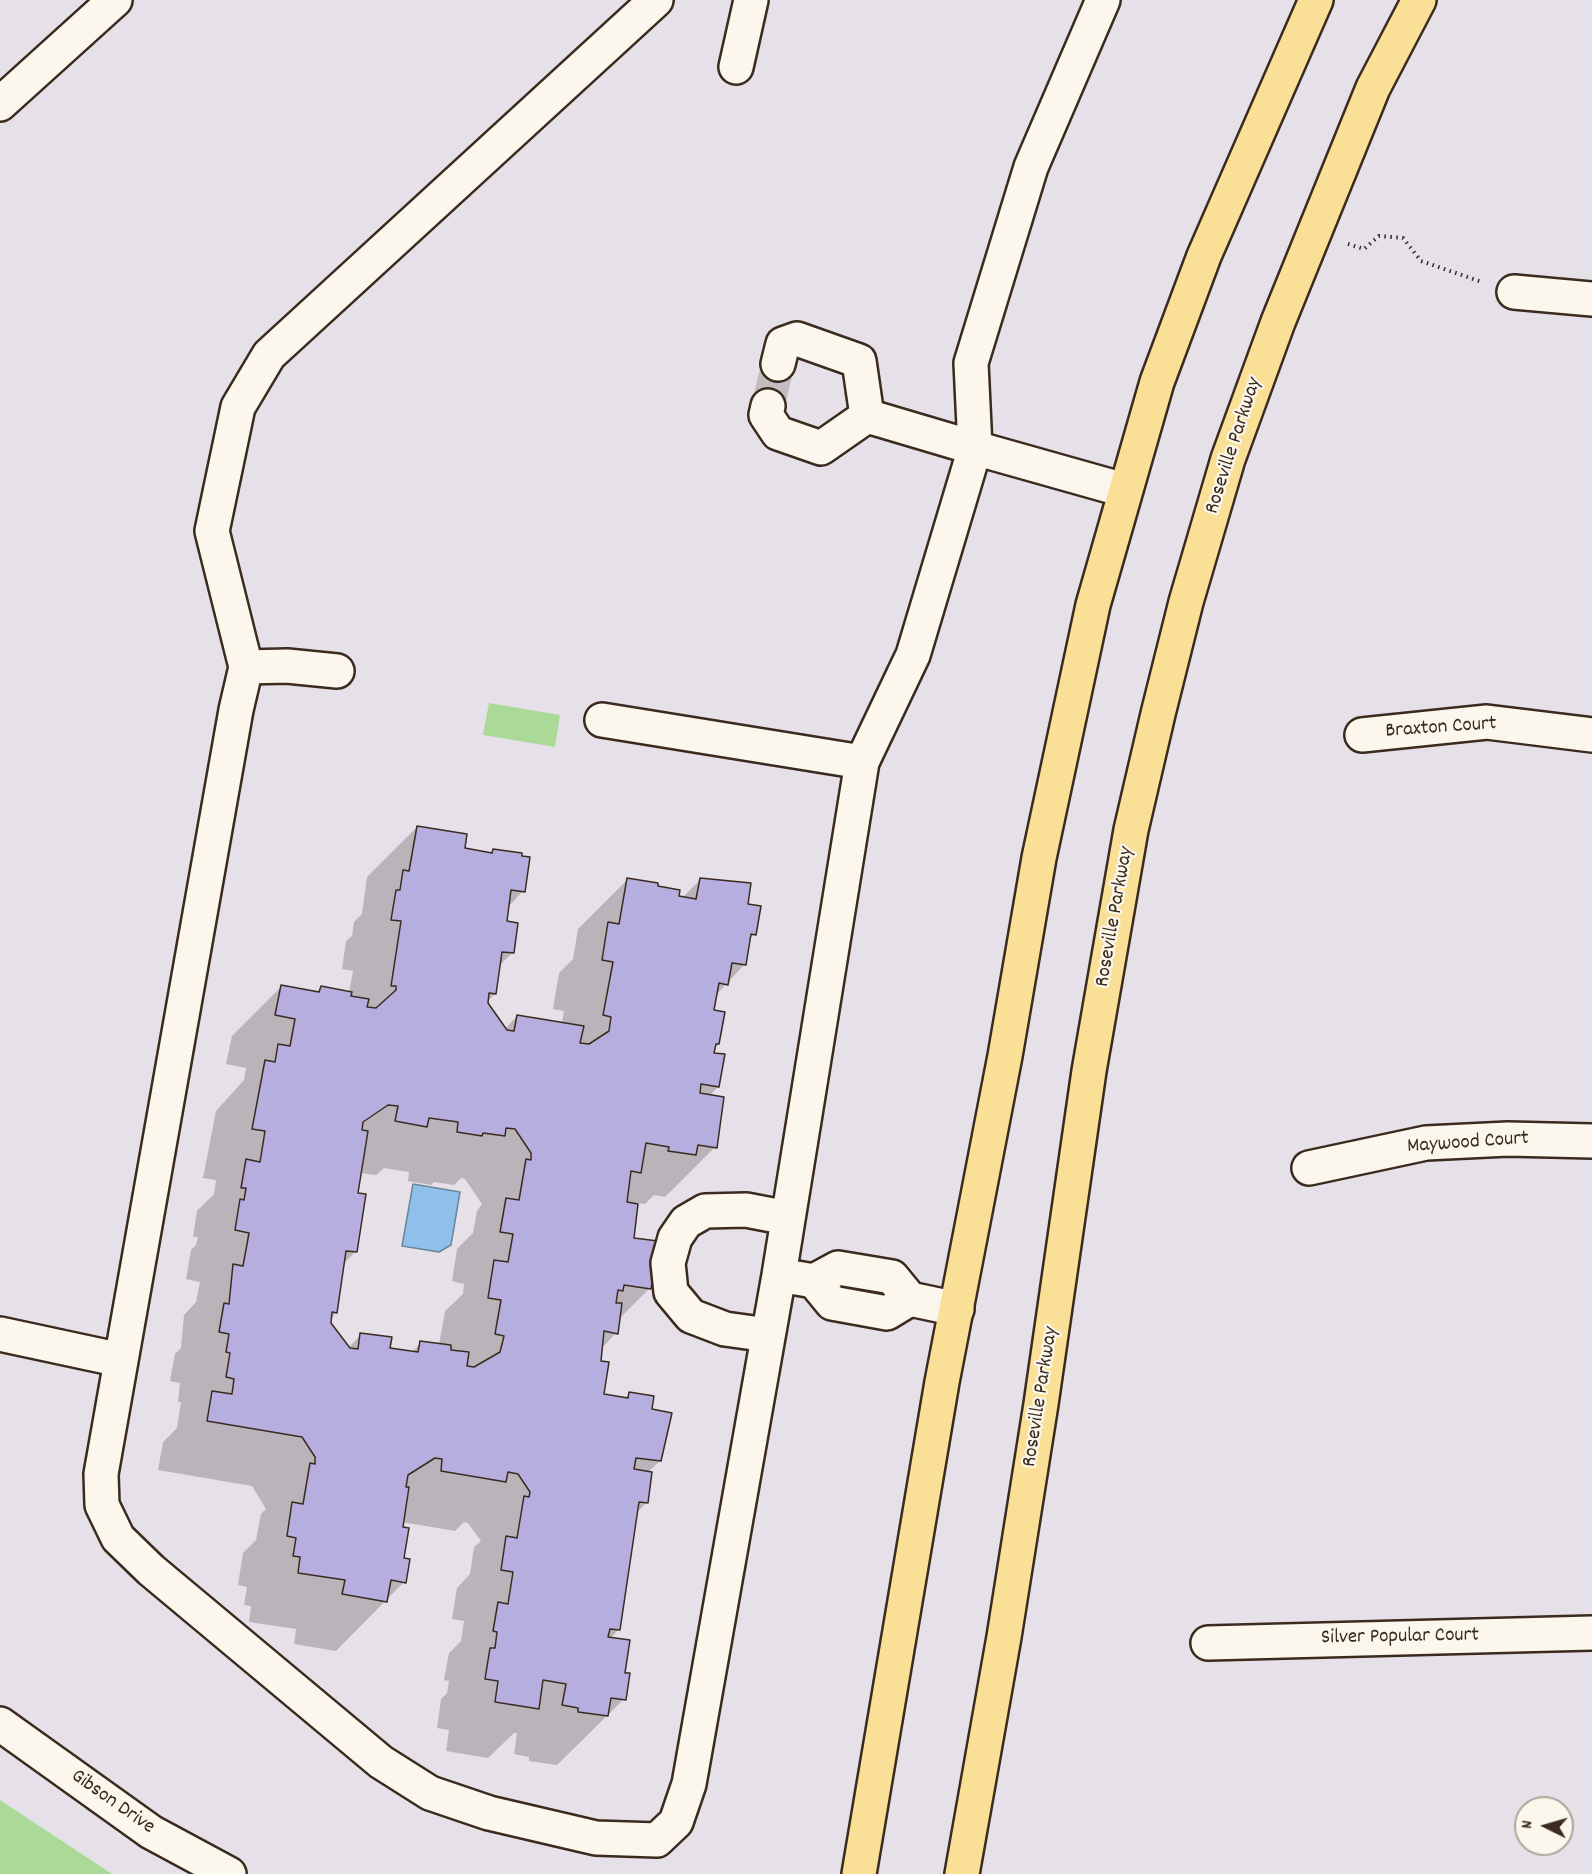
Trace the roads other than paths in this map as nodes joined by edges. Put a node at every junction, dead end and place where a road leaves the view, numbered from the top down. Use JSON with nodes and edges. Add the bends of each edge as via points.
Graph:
{"nodes":[{"id":1,"x":115,"y":0,"type":"edge"},
{"id":2,"x":656,"y":0,"type":"edge"},
{"id":3,"x":751,"y":0,"type":"edge"},
{"id":4,"x":1103,"y":0,"type":"edge"},
{"id":5,"x":1316,"y":0,"type":"edge"},
{"id":6,"x":1419,"y":0,"type":"edge"},
{"id":7,"x":736,"y":67,"type":"dead end"},
{"id":8,"x":0,"y":104,"type":"edge"},
{"id":9,"x":1514,"y":292,"type":"road end"},
{"id":10,"x":1592,"y":299,"type":"edge"},
{"id":11,"x":778,"y":364,"type":"tunnel mouth"},
{"id":12,"x":768,"y":406,"type":"tunnel mouth"},
{"id":13,"x":867,"y":416,"type":"junction"},
{"id":14,"x":975,"y":448,"type":"junction"},
{"id":15,"x":1124,"y":490,"type":"junction"},
{"id":16,"x":246,"y":667,"type":"junction"},
{"id":17,"x":337,"y":671,"type":"dead end"},
{"id":18,"x":602,"y":720,"type":"dead end"},
{"id":19,"x":1362,"y":735,"type":"dead end"},
{"id":20,"x":1592,"y":735,"type":"edge"},
{"id":21,"x":862,"y":762,"type":"junction"},
{"id":22,"x":1592,"y":1141,"type":"edge"},
{"id":23,"x":1309,"y":1167,"type":"dead end"},
{"id":24,"x":788,"y":1218,"type":"junction"},
{"id":25,"x":779,"y":1275,"type":"junction"},
{"id":26,"x":957,"y":1309,"type":"junction"},
{"id":27,"x":0,"y":1334,"type":"edge"},
{"id":28,"x":768,"y":1335,"type":"junction"},
{"id":29,"x":121,"y":1360,"type":"junction"},
{"id":30,"x":1592,"y":1633,"type":"edge"},
{"id":31,"x":1208,"y":1643,"type":"dead end"},
{"id":32,"x":0,"y":1724,"type":"edge"},
{"id":33,"x":858,"y":1868,"type":"edge"},
{"id":34,"x":229,"y":1874,"type":"edge"},
{"id":35,"x":962,"y":1874,"type":"edge"}],
"edges":[{"from":1,"to":8,"type":"street"},
{"from":2,"to":16,"type":"street","via":[[269,354],[238,407],[212,531]]},
{"from":3,"to":7,"type":"street"},
{"from":4,"to":14,"type":"street","via":[[1031,167],[970,363]]},
{"from":5,"to":15,"type":"main road","via":[[1204,256],[1157,382]]},
{"from":6,"to":35,"type":"main road","name":"Roseville Parkway","via":[[1373,88],[1313,232],[1228,459],[1186,602],[1131,830],[1089,1071],[1004,1637]]},
{"from":9,"to":10,"type":"street"},
{"from":11,"to":13,"type":"street","via":[[783,344],[797,339],[859,361]]},
{"from":12,"to":13,"type":"street","via":[[766,415],[778,433],[821,448]]},
{"from":13,"to":14,"type":"street"},
{"from":14,"to":15,"type":"street"},
{"from":14,"to":21,"type":"street","via":[[913,655]]},
{"from":15,"to":26,"type":"main road","via":[[1093,605],[1039,858]]},
{"from":16,"to":17,"type":"street"},
{"from":16,"to":29,"type":"street"},
{"from":18,"to":21,"type":"street"},
{"from":19,"to":20,"type":"street","name":"Braxton Court","via":[[1486,722]]},
{"from":21,"to":24,"type":"street"},
{"from":22,"to":23,"type":"street","name":"Maywood Court","via":[[1508,1139],[1426,1143]]},
{"from":24,"to":25,"type":"street"},
{"from":24,"to":28,"type":"street","via":[[725,1208],[705,1211],[686,1222],[675,1238],[668,1263],[671,1292],[691,1316],[725,1329]]},
{"from":25,"to":26,"type":"street","via":[[814,1281],[838,1268],[892,1277],[910,1299]]},
{"from":25,"to":28,"type":"street"},
{"from":26,"to":33,"type":"main road"},
{"from":27,"to":29,"type":"street"},
{"from":28,"to":29,"type":"street","via":[[689,1784],[676,1822],[657,1840],[596,1838],[489,1813],[430,1793],[381,1762],[151,1570],[118,1538],[102,1505],[101,1474]]},
{"from":30,"to":31,"type":"street","name":"Silver Popular Court"},
{"from":32,"to":34,"type":"street","name":"Gibson Drive","via":[[151,1832]]}]}
